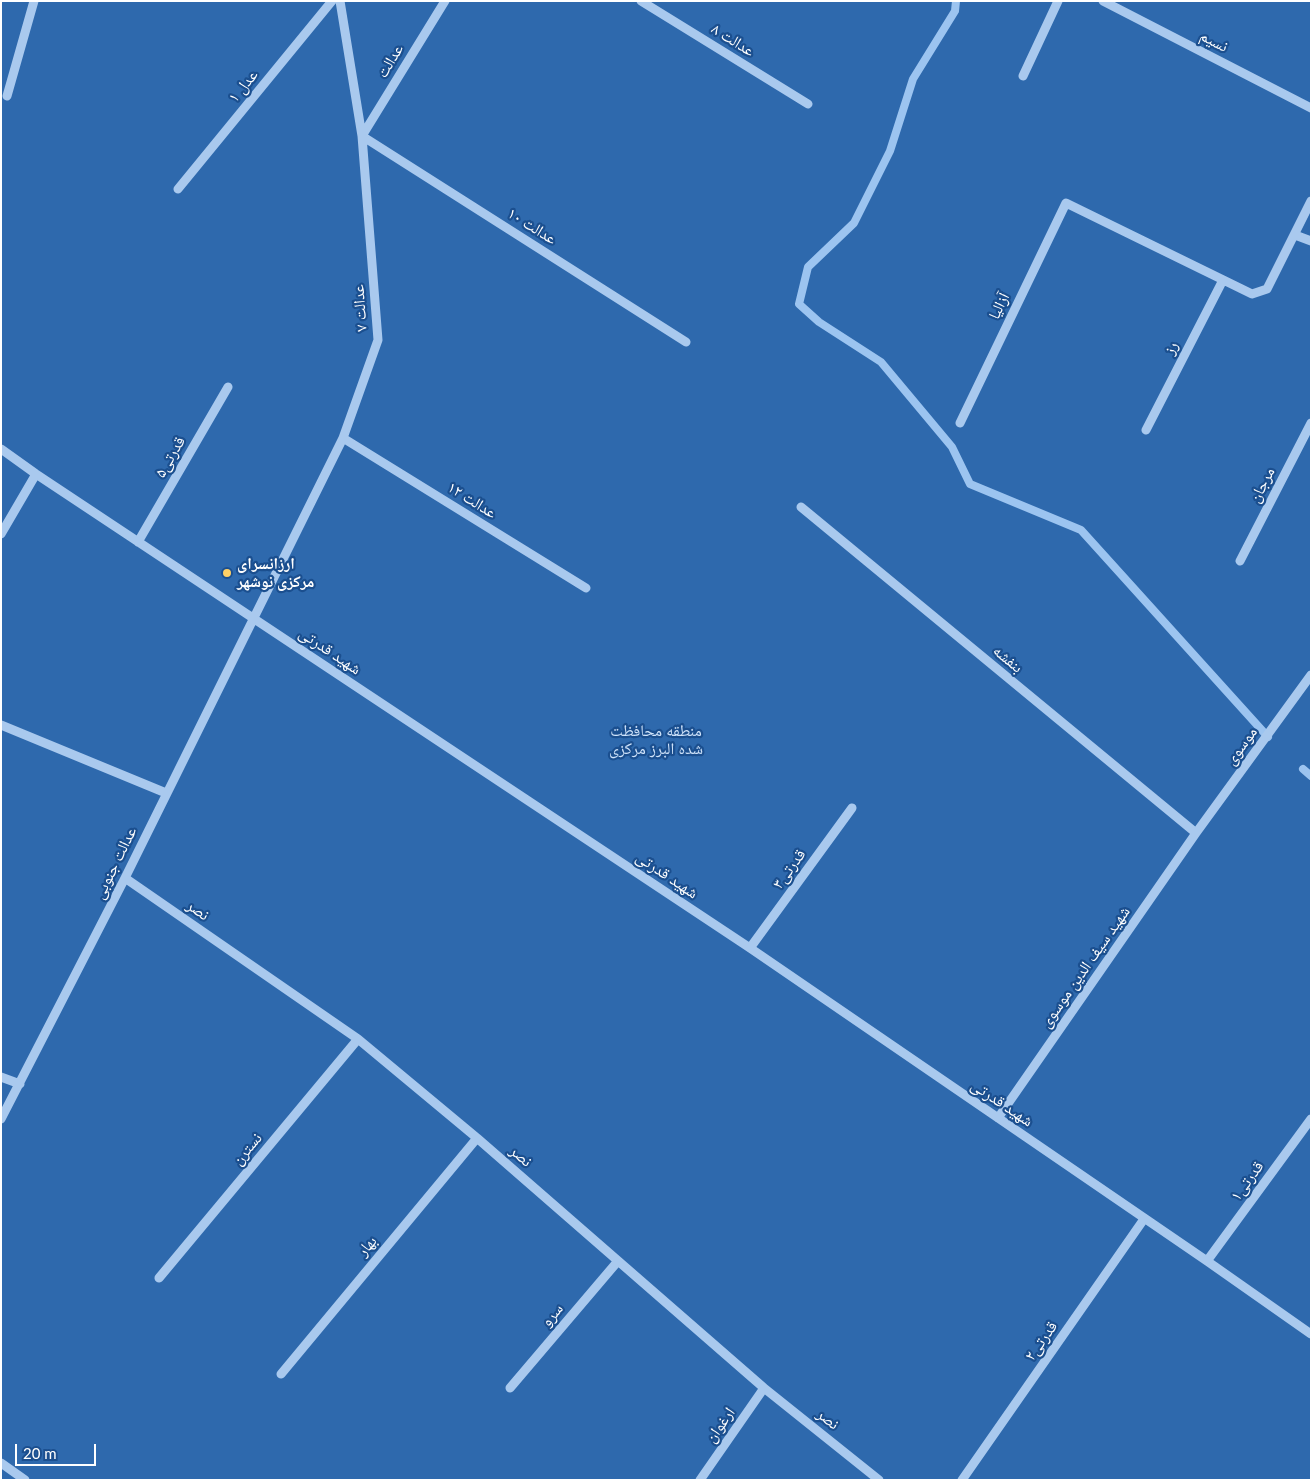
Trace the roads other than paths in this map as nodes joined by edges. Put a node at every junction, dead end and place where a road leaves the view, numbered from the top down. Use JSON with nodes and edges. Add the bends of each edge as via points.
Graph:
{"nodes":[{"id":1,"x":34,"y":1,"type":"edge"},
{"id":2,"x":332,"y":1,"type":"edge"},
{"id":3,"x":340,"y":1,"type":"edge"},
{"id":4,"x":444,"y":1,"type":"edge"},
{"id":5,"x":641,"y":1,"type":"edge"},
{"id":6,"x":1058,"y":1,"type":"edge"},
{"id":7,"x":1105,"y":2,"type":"edge"},
{"id":8,"x":1022,"y":76,"type":"dead end"},
{"id":9,"x":7,"y":96,"type":"dead end"},
{"id":10,"x":808,"y":104,"type":"dead end"},
{"id":11,"x":1311,"y":108,"type":"edge"},
{"id":12,"x":362,"y":136,"type":"junction"},
{"id":13,"x":178,"y":189,"type":"dead end"},
{"id":14,"x":1311,"y":201,"type":"edge"},
{"id":15,"x":1295,"y":234,"type":"junction"},
{"id":16,"x":1311,"y":242,"type":"edge"},
{"id":17,"x":1223,"y":280,"type":"junction"},
{"id":18,"x":686,"y":342,"type":"dead end"},
{"id":19,"x":228,"y":388,"type":"dead end"},
{"id":20,"x":960,"y":423,"type":"dead end"},
{"id":21,"x":1311,"y":423,"type":"edge"},
{"id":22,"x":1146,"y":430,"type":"dead end"},
{"id":23,"x":343,"y":438,"type":"junction"},
{"id":24,"x":1,"y":449,"type":"edge"},
{"id":25,"x":36,"y":474,"type":"junction"},
{"id":26,"x":801,"y":507,"type":"dead end"},
{"id":27,"x":1,"y":534,"type":"edge"},
{"id":28,"x":138,"y":542,"type":"junction"},
{"id":29,"x":1240,"y":561,"type":"dead end"},
{"id":30,"x":586,"y":588,"type":"dead end"},
{"id":31,"x":254,"y":619,"type":"junction"},
{"id":32,"x":1311,"y":676,"type":"edge"},
{"id":33,"x":1,"y":725,"type":"edge"},
{"id":34,"x":166,"y":793,"type":"junction"},
{"id":35,"x":852,"y":808,"type":"dead end"},
{"id":36,"x":1196,"y":833,"type":"junction"},
{"id":37,"x":125,"y":878,"type":"junction"},
{"id":38,"x":750,"y":948,"type":"junction"},
{"id":39,"x":358,"y":1039,"type":"junction"},
{"id":40,"x":1,"y":1077,"type":"edge"},
{"id":41,"x":20,"y":1084,"type":"junction"},
{"id":42,"x":998,"y":1118,"type":"junction"},
{"id":43,"x":1,"y":1119,"type":"edge"},
{"id":44,"x":1311,"y":1119,"type":"edge"},
{"id":45,"x":477,"y":1138,"type":"junction"},
{"id":46,"x":1144,"y":1219,"type":"junction"},
{"id":47,"x":618,"y":1261,"type":"junction"},
{"id":48,"x":1207,"y":1261,"type":"junction"},
{"id":49,"x":159,"y":1278,"type":"dead end"},
{"id":50,"x":1311,"y":1334,"type":"edge"},
{"id":51,"x":281,"y":1374,"type":"dead end"},
{"id":52,"x":510,"y":1388,"type":"dead end"},
{"id":53,"x":764,"y":1388,"type":"junction"},
{"id":54,"x":1,"y":1463,"type":"edge"},
{"id":55,"x":25,"y":1480,"type":"edge"},
{"id":56,"x":700,"y":1480,"type":"edge"},
{"id":57,"x":879,"y":1480,"type":"edge"},
{"id":58,"x":962,"y":1480,"type":"edge"}],
"edges":[{"from":1,"to":9,"type":"street"},
{"from":2,"to":13,"type":"street","name":"عدل ۱"},
{"from":3,"to":12,"type":"street","name":"۷ عدالت"},
{"from":4,"to":12,"type":"street","name":"عدالت"},
{"from":5,"to":10,"type":"street","name":"عدالت ۸"},
{"from":6,"to":8,"type":"street"},
{"from":7,"to":11,"type":"street","name":"نسیم"},
{"from":12,"to":18,"type":"street","name":"عدالت ۱۰"},
{"from":12,"to":23,"type":"street","name":"۷ عدالت","via":[[378,340]]},
{"from":14,"to":15,"type":"street"},
{"from":15,"to":16,"type":"street"},
{"from":15,"to":17,"type":"street","via":[[1267,289],[1252,294]]},
{"from":17,"to":20,"type":"street","name":"آزالیا","via":[[1066,203]]},
{"from":17,"to":22,"type":"street","name":"رز"},
{"from":19,"to":28,"type":"street","name":"قدرتی۵"},
{"from":21,"to":29,"type":"street","name":"مرجان"},
{"from":23,"to":30,"type":"street","name":"عدالت ۱۲"},
{"from":23,"to":31,"type":"street","name":"۷ عدالت"},
{"from":24,"to":25,"type":"street","name":"شهید قدرتی"},
{"from":25,"to":27,"type":"street"},
{"from":25,"to":28,"type":"street","name":"شهید قدرتی"},
{"from":26,"to":36,"type":"street","name":"بنفشه"},
{"from":28,"to":31,"type":"street","name":"شهید قدرتی"},
{"from":31,"to":34,"type":"street","name":"عدالت جنوبی"},
{"from":31,"to":38,"type":"street","name":"شهید قدرتی"},
{"from":32,"to":36,"type":"street","name":"موسوی"},
{"from":33,"to":34,"type":"street"},
{"from":34,"to":37,"type":"street","name":"عدالت جنوبی"},
{"from":35,"to":38,"type":"street","name":"قدرتی۳"},
{"from":36,"to":42,"type":"street","name":"شهید سیف الدین موسوی"},
{"from":37,"to":39,"type":"street","name":"نصر"},
{"from":37,"to":41,"type":"street","name":"عدالت جنوبی"},
{"from":38,"to":42,"type":"street","name":"شهید قدرتی"},
{"from":39,"to":45,"type":"street","name":"نصر"},
{"from":39,"to":49,"type":"street","name":"نسترن"},
{"from":40,"to":41,"type":"street"},
{"from":41,"to":43,"type":"street","name":"عدالت جنوبی"},
{"from":42,"to":46,"type":"street","name":"شهید قدرتی"},
{"from":44,"to":48,"type":"street","name":"قدرتی۱"},
{"from":45,"to":47,"type":"street","name":"نصر"},
{"from":45,"to":51,"type":"street","name":"بهار"},
{"from":46,"to":48,"type":"street","name":"شهید قدرتی"},
{"from":46,"to":58,"type":"street","name":"قدرتی۲"},
{"from":47,"to":52,"type":"street","name":"سرو"},
{"from":47,"to":53,"type":"street","name":"نصر"},
{"from":48,"to":50,"type":"street","name":"شهید قدرتی"},
{"from":53,"to":56,"type":"street","name":"ارغوان"},
{"from":53,"to":57,"type":"street","name":"نصر"},
{"from":54,"to":55,"type":"street"}]}
